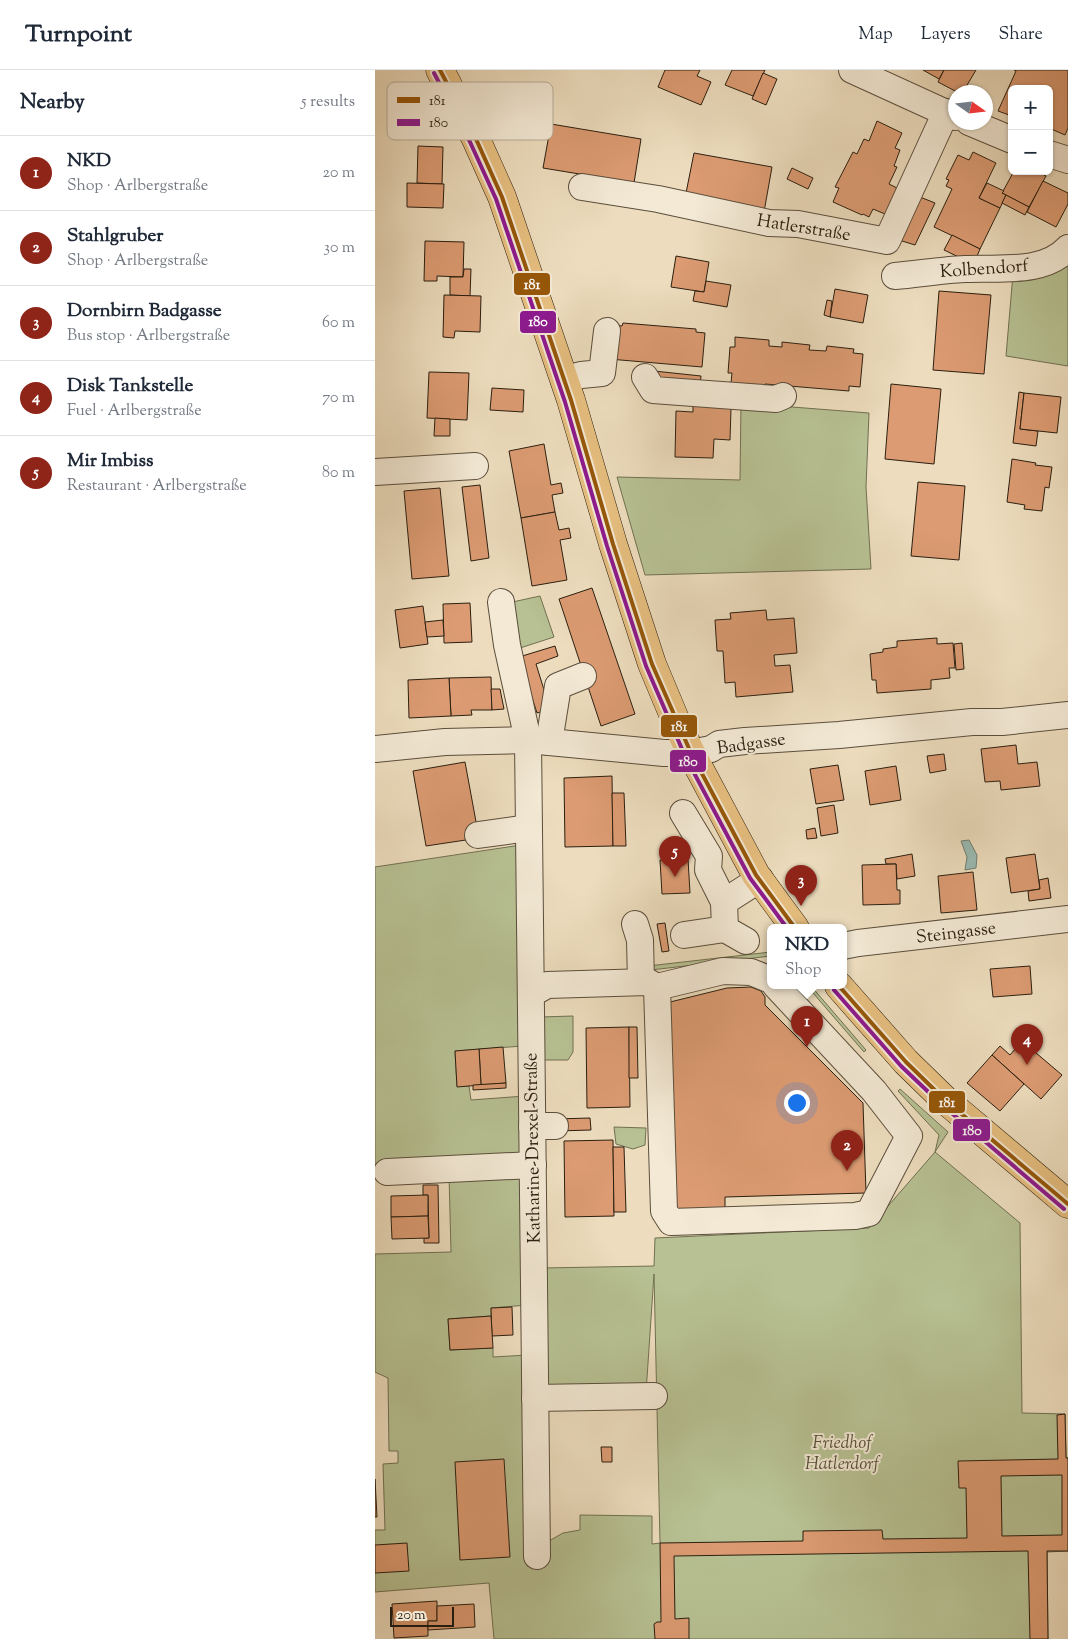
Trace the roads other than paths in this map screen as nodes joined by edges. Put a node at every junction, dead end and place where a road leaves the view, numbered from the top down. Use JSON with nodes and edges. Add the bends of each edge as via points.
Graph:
{"nodes":[{"id":1,"x":440,"y":70,"type":"edge"},
{"id":2,"x":853,"y":70,"type":"edge"},
{"id":3,"x":446,"y":82,"type":"edge"},
{"id":4,"x":948,"y":113,"type":"edge"},
{"id":5,"x":948,"y":120,"type":"edge"},
{"id":6,"x":988,"y":130,"type":"edge"},
{"id":7,"x":1008,"y":138,"type":"edge"},
{"id":8,"x":476,"y":140,"type":"edge"},
{"id":9,"x":1053,"y":155,"type":"edge"},
{"id":10,"x":1068,"y":160,"type":"edge"},
{"id":11,"x":582,"y":187,"type":"dead end"},
{"id":12,"x":1068,"y":248,"type":"edge"},
{"id":13,"x":895,"y":276,"type":"dead end"},
{"id":14,"x":607,"y":331,"type":"dead end"},
{"id":15,"x":602,"y":373,"type":"junction"},
{"id":16,"x":564,"y":380,"type":"junction"},
{"id":17,"x":783,"y":396,"type":"dead end"},
{"id":18,"x":475,"y":466,"type":"dead end"},
{"id":19,"x":375,"y":472,"type":"edge"},
{"id":20,"x":501,"y":602,"type":"dead end"},
{"id":21,"x":583,"y":676,"type":"dead end"},
{"id":22,"x":1068,"y":715,"type":"edge"},
{"id":23,"x":539,"y":741,"type":"junction"},
{"id":24,"x":375,"y":749,"type":"edge"},
{"id":25,"x":691,"y":753,"type":"junction"},
{"id":26,"x":683,"y":814,"type":"dead end"},
{"id":27,"x":523,"y":819,"type":"junction"},
{"id":28,"x":728,"y":823,"type":"junction"},
{"id":29,"x":478,"y":835,"type":"dead end"},
{"id":30,"x":700,"y":842,"type":"junction"},
{"id":31,"x":760,"y":880,"type":"junction"},
{"id":32,"x":724,"y":902,"type":"junction"},
{"id":33,"x":1068,"y":918,"type":"edge"},
{"id":34,"x":635,"y":924,"type":"dead end"},
{"id":35,"x":792,"y":924,"type":"edge"},
{"id":36,"x":684,"y":935,"type":"dead end"},
{"id":37,"x":847,"y":945,"type":"edge"},
{"id":38,"x":767,"y":978,"type":"edge"},
{"id":39,"x":649,"y":984,"type":"junction"},
{"id":40,"x":779,"y":989,"type":"edge"},
{"id":41,"x":842,"y":989,"type":"edge"},
{"id":42,"x":531,"y":994,"type":"junction"},
{"id":43,"x":533,"y":1165,"type":"junction"},
{"id":44,"x":387,"y":1172,"type":"dead end"},
{"id":45,"x":1068,"y":1204,"type":"edge"},
{"id":46,"x":654,"y":1396,"type":"dead end"},
{"id":47,"x":535,"y":1398,"type":"junction"},
{"id":48,"x":537,"y":1556,"type":"dead end"}],
"edges":[{"from":1,"to":3,"type":"main road"},
{"from":2,"to":4,"type":"street","name":"Hatlerstraße"},
{"from":5,"to":11,"type":"street","name":"Hatlerstraße","via":[[887,241]]},
{"from":6,"to":7,"type":"street"},
{"from":8,"to":16,"type":"main road","via":[[502,197]]},
{"from":9,"to":10,"type":"street"},
{"from":12,"to":13,"type":"street","name":"Kolbendorf","via":[[1061,255],[1042,263],[1017,268]]},
{"from":14,"to":15,"type":"street"},
{"from":15,"to":16,"type":"street","via":[[581,374]]},
{"from":15,"to":17,"type":"street","via":[[649,377],[653,390],[776,399]]},
{"from":16,"to":25,"type":"main road","via":[[652,664]]},
{"from":18,"to":19,"type":"street"},
{"from":20,"to":23,"type":"street","via":[[507,645]]},
{"from":21,"to":23,"type":"street","via":[[559,686]]},
{"from":22,"to":25,"type":"street","name":"Badgasse","via":[[745,741],[719,744]]},
{"from":23,"to":24,"type":"street","name":"Badgasse","via":[[445,742]]},
{"from":23,"to":25,"type":"street","name":"Badgasse"},
{"from":23,"to":27,"type":"street","name":"Katharine-Drexel-Straße"},
{"from":25,"to":28,"type":"main road"},
{"from":26,"to":30,"type":"street"},
{"from":27,"to":29,"type":"street"},
{"from":27,"to":42,"type":"street","name":"Katharine-Drexel-Straße","via":[[537,914]]},
{"from":28,"to":30,"type":"street"},
{"from":28,"to":31,"type":"main road"},
{"from":30,"to":32,"type":"street","via":[[709,856],[707,870]]},
{"from":31,"to":32,"type":"street"},
{"from":31,"to":35,"type":"main road"},
{"from":32,"to":36,"type":"street","via":[[735,935]]},
{"from":33,"to":37,"type":"street","name":"Steingasse"},
{"from":34,"to":39,"type":"street"},
{"from":38,"to":39,"type":"street","via":[[751,972],[723,970]]},
{"from":39,"to":40,"type":"street","via":[[664,1211],[671,1222],[869,1213],[909,1136],[874,1092]]},
{"from":39,"to":42,"type":"street","via":[[547,985]]},
{"from":41,"to":45,"type":"main road","via":[[906,1062],[945,1100]]},
{"from":42,"to":43,"type":"street","name":"Katharine-Drexel-Straße","via":[[544,1126]]},
{"from":43,"to":44,"type":"street"},
{"from":43,"to":47,"type":"street","name":"Katharine-Drexel-Straße"},
{"from":46,"to":47,"type":"street"},
{"from":47,"to":48,"type":"street","name":"Katharine-Drexel-Straße"}]}
